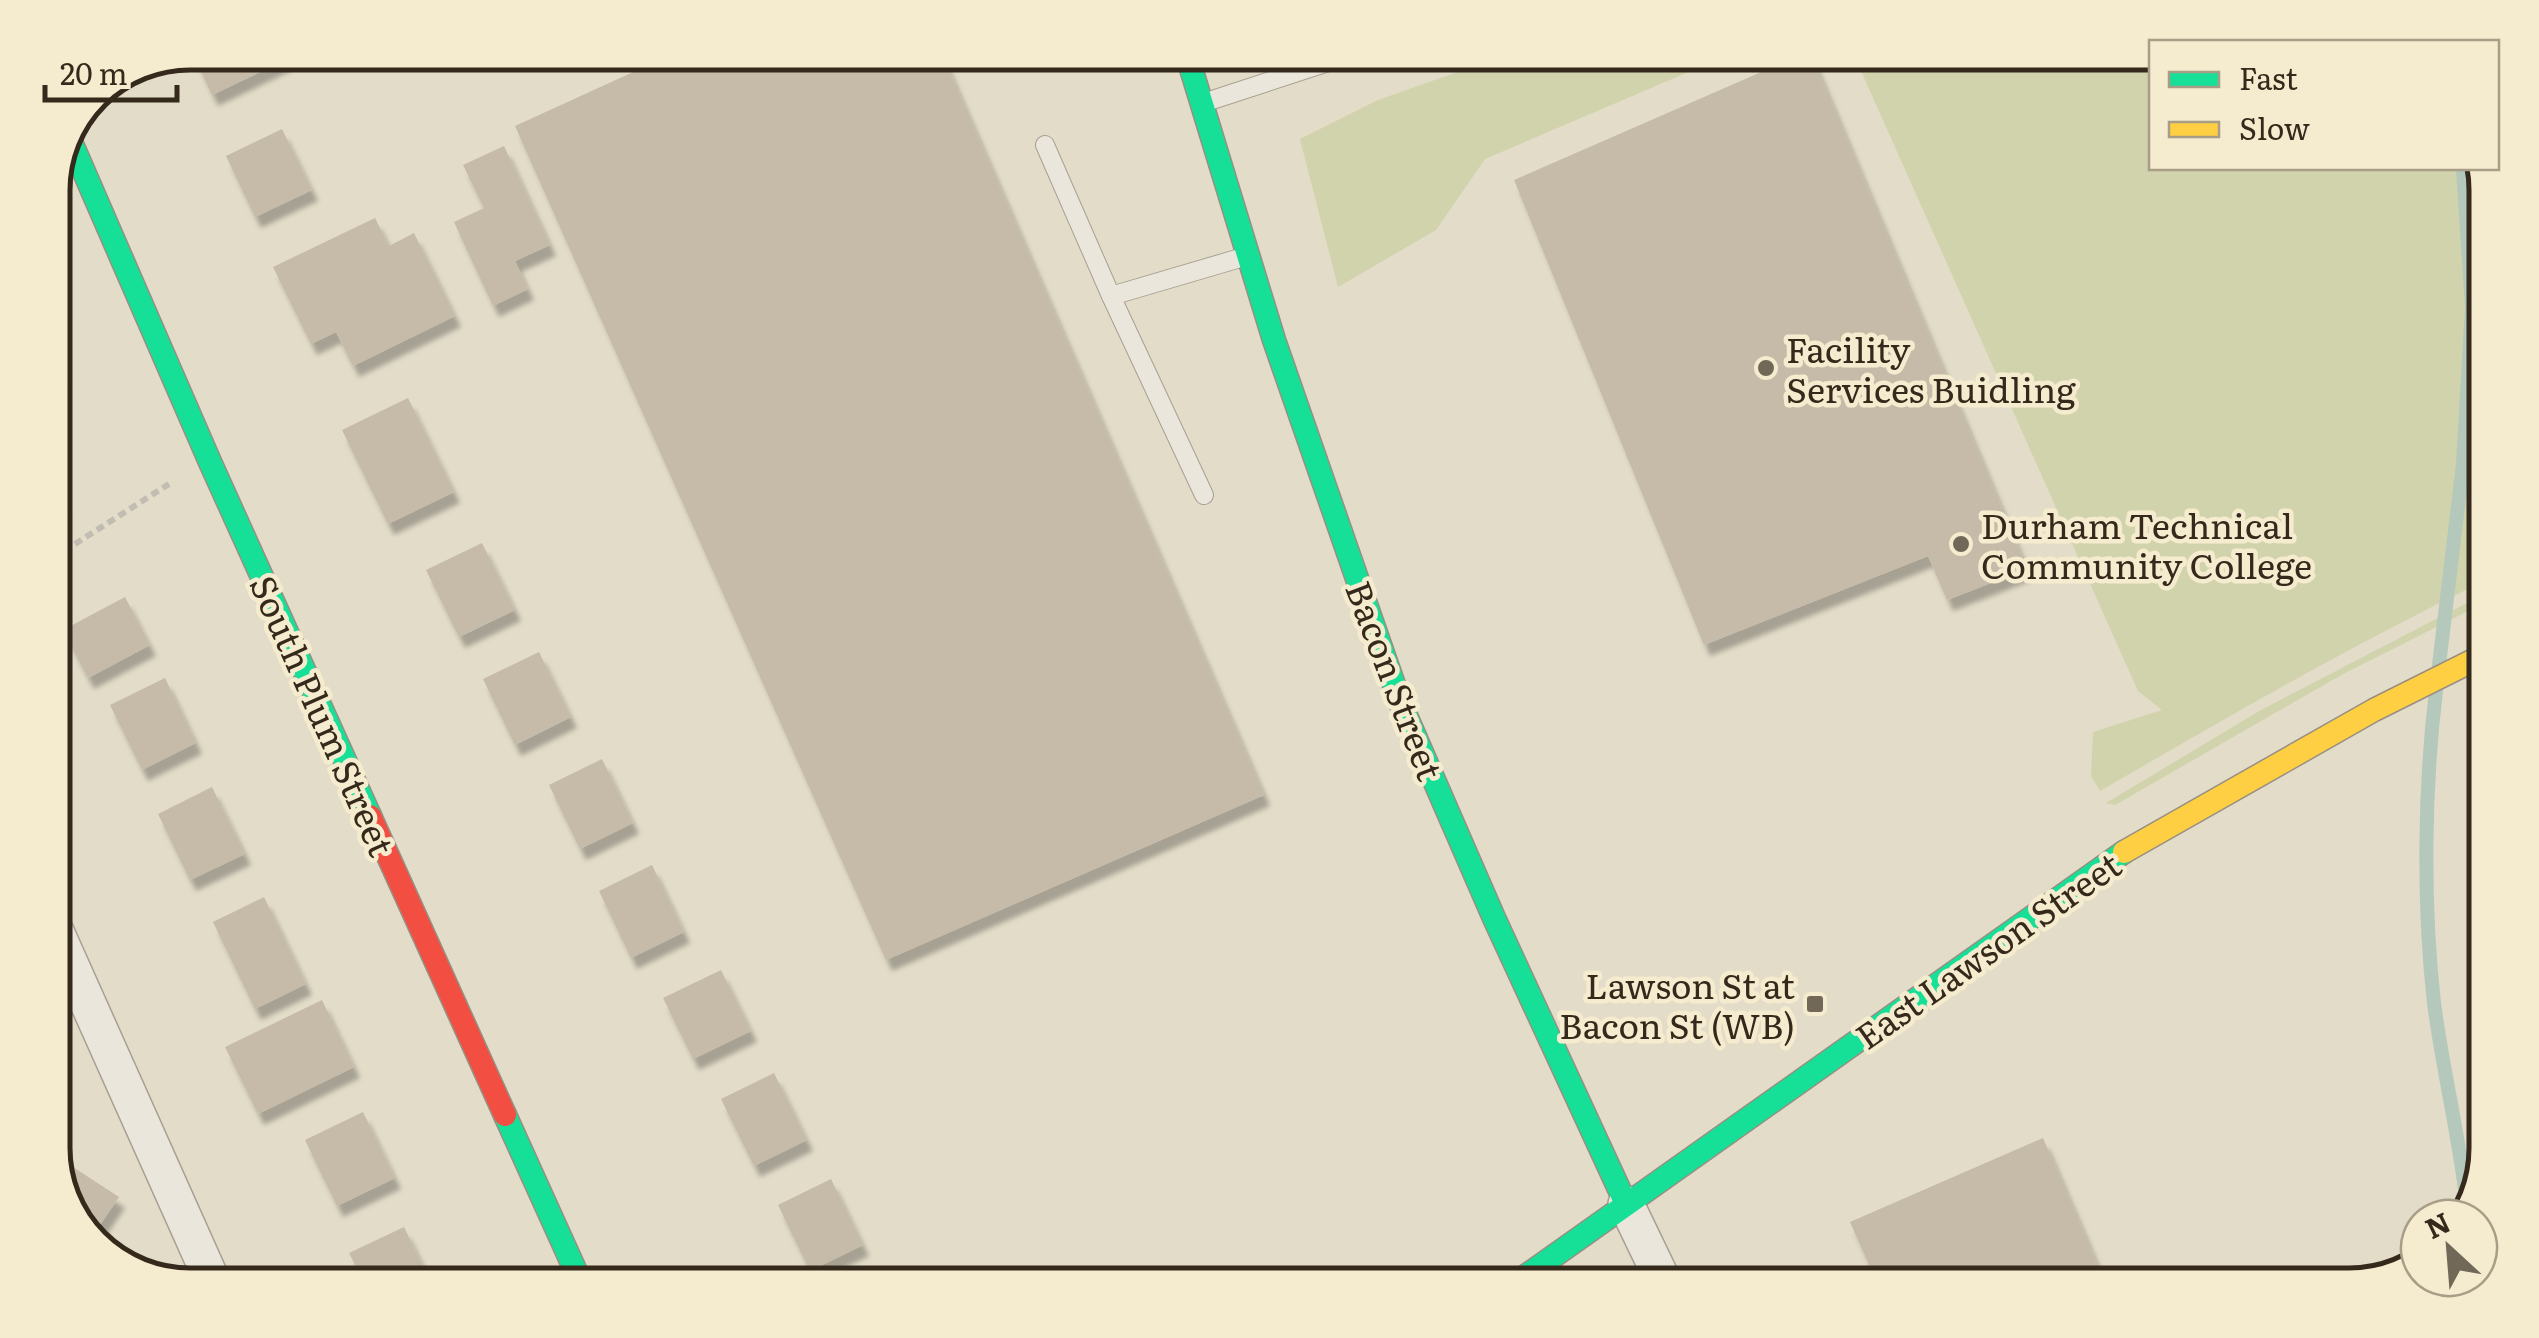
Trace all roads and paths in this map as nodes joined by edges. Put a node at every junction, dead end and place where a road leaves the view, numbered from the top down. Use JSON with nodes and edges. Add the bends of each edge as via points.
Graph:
{"nodes":[{"id":1,"x":1191,"y":70,"type":"edge"},
{"id":2,"x":1304,"y":70,"type":"edge"},
{"id":3,"x":1200,"y":103,"type":"junction"},
{"id":4,"x":1045,"y":145,"type":"dead end"},
{"id":5,"x":76,"y":154,"type":"edge"},
{"id":6,"x":1248,"y":256,"type":"junction"},
{"id":7,"x":1111,"y":296,"type":"junction"},
{"id":8,"x":210,"y":462,"type":"junction"},
{"id":9,"x":1204,"y":495,"type":"dead end"},
{"id":10,"x":70,"y":546,"type":"edge"},
{"id":11,"x":2469,"y":662,"type":"edge"},
{"id":12,"x":70,"y":963,"type":"edge"},
{"id":13,"x":1626,"y":1204,"type":"junction"},
{"id":14,"x":206,"y":1268,"type":"edge"},
{"id":15,"x":574,"y":1268,"type":"edge"},
{"id":16,"x":1538,"y":1268,"type":"edge"},
{"id":17,"x":1656,"y":1268,"type":"edge"}],
"edges":[{"from":1,"to":3,"type":"street","name":"Bacon Street"},
{"from":2,"to":3,"type":"lane"},
{"from":3,"to":6,"type":"street","name":"Bacon Street"},
{"from":4,"to":7,"type":"lane"},
{"from":5,"to":8,"type":"street","name":"South Plum Street"},
{"from":6,"to":7,"type":"lane"},
{"from":6,"to":13,"type":"street","name":"Bacon Street","via":[[1400,702]]},
{"from":7,"to":9,"type":"lane"},
{"from":8,"to":10,"type":"path"},
{"from":8,"to":15,"type":"street","name":"South Plum Street"},
{"from":11,"to":13,"type":"street","name":"East Lawson Street","via":[[2120,854]]},
{"from":12,"to":14,"type":"street"},
{"from":13,"to":16,"type":"street","name":"East Lawson Street"},
{"from":13,"to":17,"type":"street","name":"Bacon Street"}]}
